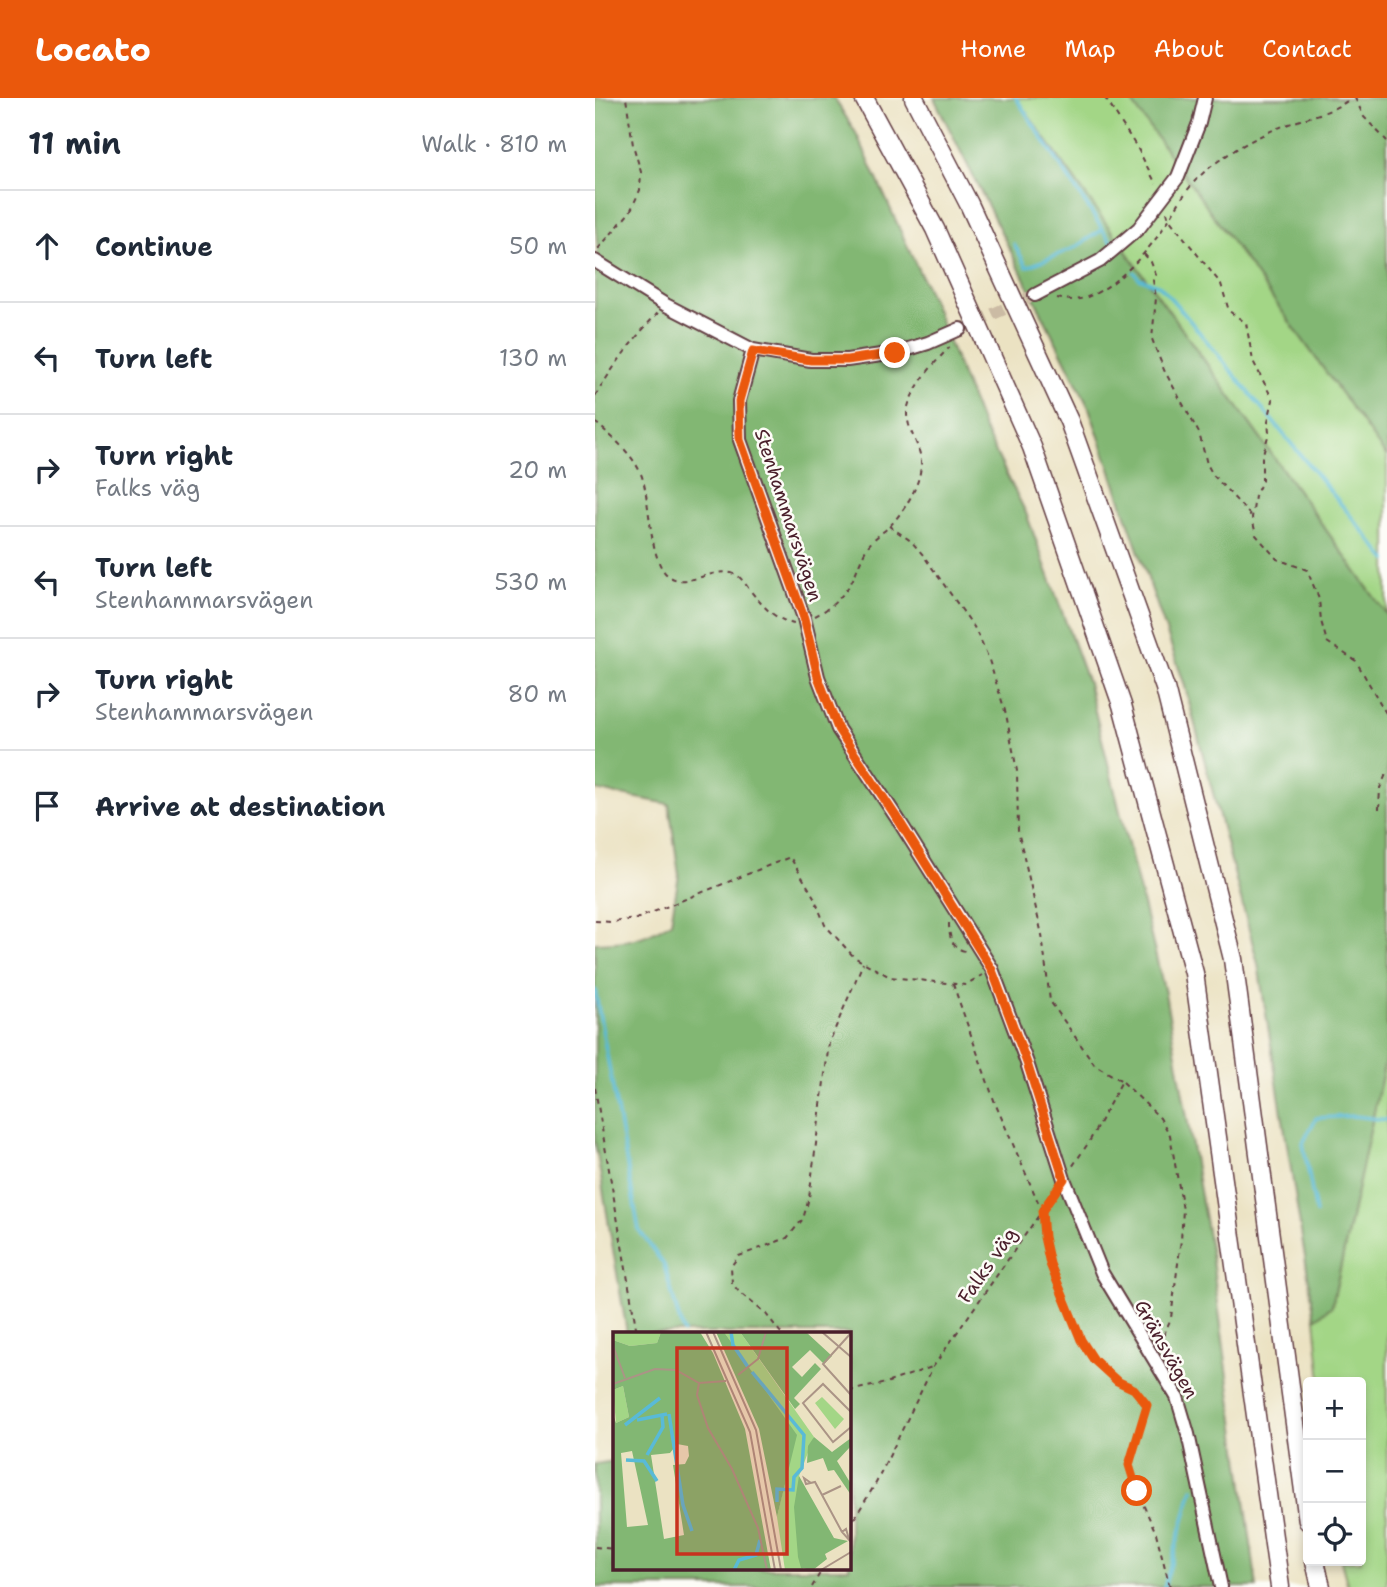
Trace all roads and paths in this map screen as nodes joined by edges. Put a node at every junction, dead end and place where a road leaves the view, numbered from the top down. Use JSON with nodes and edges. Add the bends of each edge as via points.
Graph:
{"nodes":[{"id":1,"x":626,"y":98,"type":"edge"},
{"id":2,"x":864,"y":98,"type":"edge"},
{"id":3,"x":914,"y":98,"type":"edge"},
{"id":4,"x":1104,"y":98,"type":"edge"},
{"id":5,"x":1205,"y":98,"type":"edge"},
{"id":6,"x":1353,"y":98,"type":"edge"},
{"id":7,"x":1387,"y":141,"type":"edge"},
{"id":8,"x":1162,"y":197,"type":"junction"},
{"id":9,"x":1169,"y":219,"type":"junction"},
{"id":10,"x":595,"y":253,"type":"edge"},
{"id":11,"x":1144,"y":254,"type":"junction"},
{"id":12,"x":595,"y":261,"type":"edge"},
{"id":13,"x":1035,"y":295,"type":"tunnel mouth"},
{"id":14,"x":1058,"y":298,"type":"dead end"},
{"id":15,"x":666,"y":305,"type":"junction"},
{"id":16,"x":960,"y":329,"type":"tunnel mouth"},
{"id":17,"x":954,"y":343,"type":"dead end"},
{"id":18,"x":753,"y":351,"type":"junction"},
{"id":19,"x":595,"y":396,"type":"edge"},
{"id":20,"x":595,"y":422,"type":"edge"},
{"id":21,"x":1252,"y":518,"type":"junction"},
{"id":22,"x":889,"y":526,"type":"junction"},
{"id":23,"x":804,"y":618,"type":"junction"},
{"id":24,"x":1387,"y":715,"type":"edge"},
{"id":25,"x":1387,"y":772,"type":"edge"},
{"id":26,"x":1379,"y":809,"type":"dead end"},
{"id":27,"x":595,"y":921,"type":"edge"},
{"id":28,"x":863,"y":962,"type":"junction"},
{"id":29,"x":992,"y":970,"type":"junction"},
{"id":30,"x":953,"y":984,"type":"junction"},
{"id":31,"x":1122,"y":1081,"type":"junction"},
{"id":32,"x":595,"y":1088,"type":"edge"},
{"id":33,"x":1064,"y":1179,"type":"junction"},
{"id":34,"x":1042,"y":1211,"type":"junction"},
{"id":35,"x":637,"y":1332,"type":"edge"},
{"id":36,"x":780,"y":1332,"type":"edge"},
{"id":37,"x":1159,"y":1348,"type":"dead end"},
{"id":38,"x":933,"y":1367,"type":"junction"},
{"id":39,"x":851,"y":1391,"type":"edge"},
{"id":40,"x":1306,"y":1503,"type":"edge"},
{"id":41,"x":851,"y":1524,"type":"edge"},
{"id":42,"x":595,"y":1547,"type":"edge"},
{"id":43,"x":613,"y":1549,"type":"edge"},
{"id":44,"x":1316,"y":1566,"type":"edge"},
{"id":45,"x":822,"y":1570,"type":"edge"},
{"id":46,"x":812,"y":1587,"type":"edge"},
{"id":47,"x":1170,"y":1587,"type":"edge"},
{"id":48,"x":1221,"y":1587,"type":"edge"},
{"id":49,"x":1280,"y":1587,"type":"edge"},
{"id":50,"x":1321,"y":1587,"type":"edge"}],
"edges":[{"from":1,"to":10,"type":"path","via":[[641,190],[630,212]]},
{"from":2,"to":49,"type":"highway","via":[[935,229],[1032,447],[1122,705],[1194,973]]},
{"from":3,"to":40,"type":"highway","via":[[969,204],[1069,421],[1165,688],[1233,959]]},
{"from":4,"to":8,"type":"path","via":[[1139,149]]},
{"from":5,"to":8,"type":"street","via":[[1178,177]]},
{"from":6,"to":7,"type":"path"},
{"from":6,"to":9,"type":"path","via":[[1238,149],[1201,175]]},
{"from":8,"to":13,"type":"street","via":[[1139,228],[1100,261]]},
{"from":9,"to":11,"type":"path"},
{"from":9,"to":21,"type":"path","via":[[1221,284],[1229,311],[1246,323],[1253,361],[1273,400]]},
{"from":11,"to":14,"type":"path","via":[[1093,295]]},
{"from":11,"to":21,"type":"path","via":[[1156,275],[1152,339],[1164,370],[1199,433],[1213,475]]},
{"from":12,"to":15,"type":"street"},
{"from":15,"to":18,"type":"street"},
{"from":15,"to":19,"type":"path","via":[[645,326]]},
{"from":16,"to":18,"type":"street","via":[[895,353],[847,360]]},
{"from":17,"to":22,"type":"path","via":[[910,401],[909,428],[921,466],[906,505]]},
{"from":18,"to":23,"type":"street","name":"Stenhammarsvägen","via":[[739,401],[740,440]]},
{"from":20,"to":23,"type":"path","via":[[625,449],[641,474],[658,562],[668,576],[681,580],[726,573],[739,576],[776,618],[794,625]]},
{"from":21,"to":24,"type":"path","via":[[1256,535],[1277,559],[1307,570],[1319,599],[1327,642],[1356,661]]},
{"from":22,"to":23,"type":"path","via":[[870,543],[837,601]]},
{"from":22,"to":31,"type":"path","via":[[923,555],[974,627],[988,657],[1017,771],[1018,831],[1042,934],[1050,1001],[1095,1065]]},
{"from":23,"to":29,"type":"street","name":"Stenhammarsvägen","via":[[818,677],[838,729]]},
{"from":25,"to":26,"type":"path"},
{"from":27,"to":28,"type":"path","via":[[636,919],[790,857],[825,925]]},
{"from":28,"to":30,"type":"path","via":[[890,977]]},
{"from":28,"to":36,"type":"path","via":[[829,1043],[803,1219],[787,1238],[739,1256],[731,1266],[732,1283]]},
{"from":29,"to":30,"type":"path","via":[[965,985]]},
{"from":29,"to":33,"type":"street","name":"Stenhammarsvägen"},
{"from":30,"to":34,"type":"path","via":[[995,1103]]},
{"from":31,"to":33,"type":"path","name":"Falks väg"},
{"from":31,"to":37,"type":"path","via":[[1160,1118],[1170,1135],[1184,1210],[1171,1318]]},
{"from":32,"to":35,"type":"path"},
{"from":33,"to":34,"type":"path","name":"Falks väg"},
{"from":33,"to":48,"type":"street","name":"Gränsvägen","via":[[1102,1273],[1177,1397]]},
{"from":34,"to":38,"type":"path","name":"Falks väg"},
{"from":34,"to":47,"type":"path","via":[[1050,1264],[1081,1340],[1094,1360],[1117,1381],[1134,1389],[1147,1405],[1129,1465],[1156,1533]]},
{"from":38,"to":39,"type":"path"},
{"from":38,"to":41,"type":"path","name":"Falks väg"},
{"from":42,"to":43,"type":"path"},
{"from":44,"to":50,"type":"highway"},
{"from":45,"to":46,"type":"path"}]}
